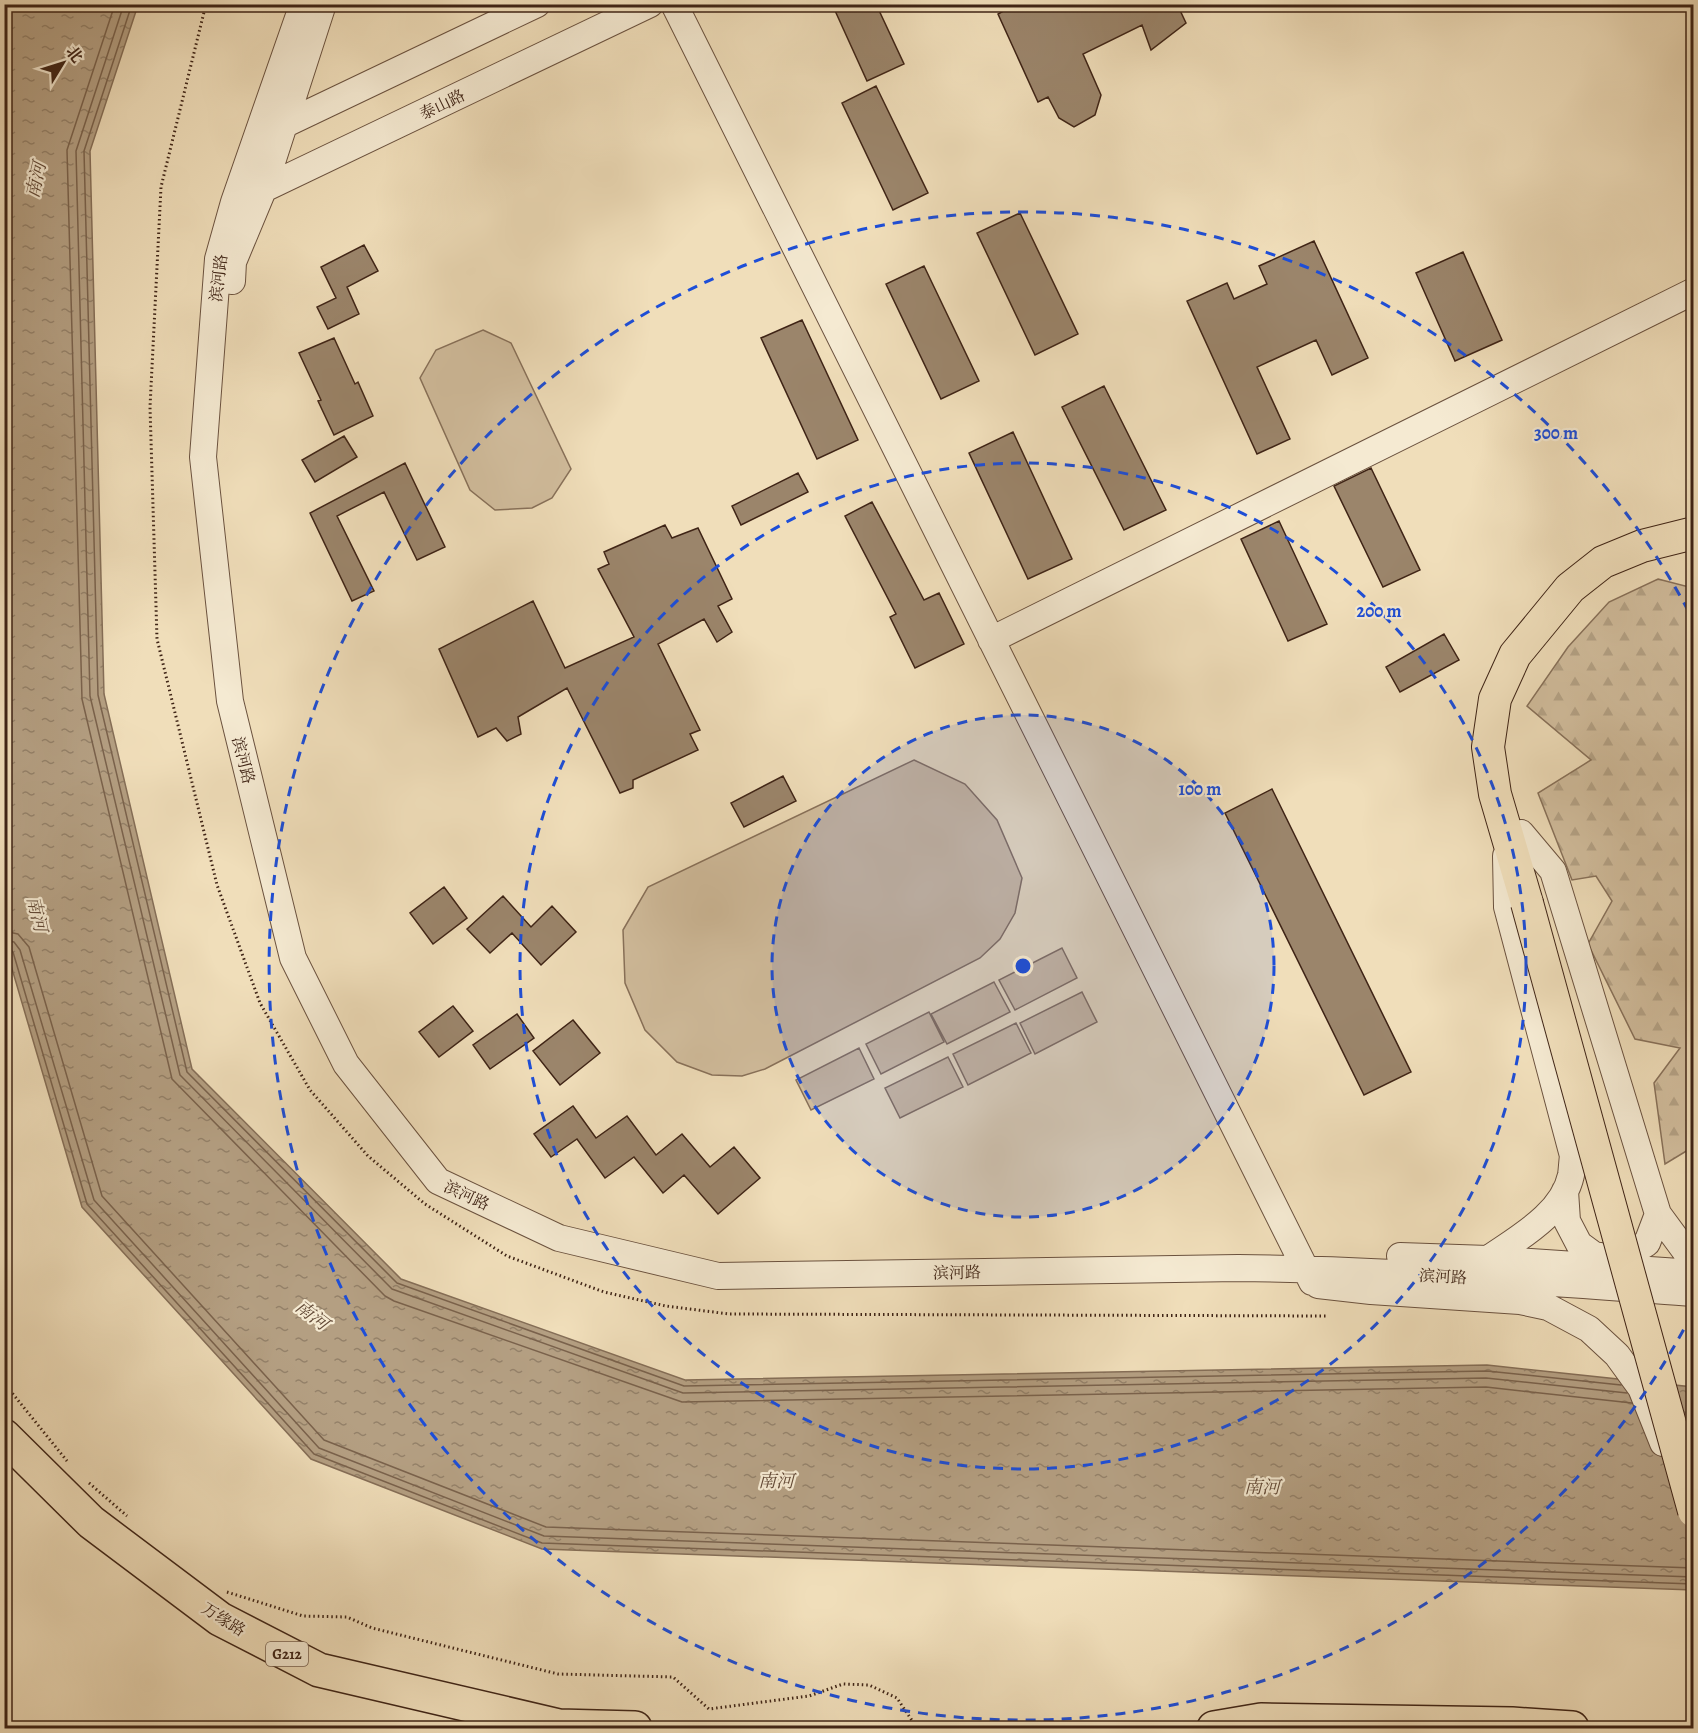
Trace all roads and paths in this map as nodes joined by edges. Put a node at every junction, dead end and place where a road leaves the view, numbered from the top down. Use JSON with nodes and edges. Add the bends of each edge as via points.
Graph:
{"nodes":[{"id":1,"x":206,"y":4,"type":"edge"},
{"id":2,"x":303,"y":4,"type":"edge"},
{"id":3,"x":323,"y":4,"type":"edge"},
{"id":4,"x":537,"y":4,"type":"edge"},
{"id":5,"x":650,"y":4,"type":"edge"},
{"id":6,"x":674,"y":4,"type":"edge"},
{"id":7,"x":691,"y":4,"type":"edge"},
{"id":8,"x":286,"y":123,"type":"junction"},
{"id":9,"x":258,"y":138,"type":"junction"},
{"id":10,"x":263,"y":190,"type":"junction"},
{"id":11,"x":234,"y":202,"type":"junction"},
{"id":12,"x":1694,"y":291,"type":"edge"},
{"id":13,"x":1694,"y":532,"type":"edge"},
{"id":14,"x":1694,"y":547,"type":"edge"},
{"id":15,"x":996,"y":638,"type":"junction"},
{"id":16,"x":1514,"y":834,"type":"junction"},
{"id":17,"x":1535,"y":900,"type":"junction"},
{"id":18,"x":1565,"y":1191,"type":"junction"},
{"id":19,"x":1658,"y":1214,"type":"junction"},
{"id":20,"x":1488,"y":1259,"type":"junction"},
{"id":21,"x":1694,"y":1263,"type":"edge"},
{"id":22,"x":1311,"y":1266,"type":"junction"},
{"id":23,"x":1694,"y":1274,"type":"edge"},
{"id":24,"x":1694,"y":1293,"type":"edge"},
{"id":25,"x":1327,"y":1316,"type":"dead end"},
{"id":26,"x":4,"y":1383,"type":"edge"},
{"id":27,"x":4,"y":1436,"type":"edge"},
{"id":28,"x":1694,"y":1436,"type":"edge"},
{"id":29,"x":4,"y":1462,"type":"edge"},
{"id":30,"x":70,"y":1465,"type":"dead end"},
{"id":31,"x":86,"y":1480,"type":"dead end"},
{"id":32,"x":1694,"y":1511,"type":"edge"},
{"id":33,"x":130,"y":1518,"type":"dead end"},
{"id":34,"x":1694,"y":1518,"type":"edge"},
{"id":35,"x":220,"y":1590,"type":"dead end"},
{"id":36,"x":511,"y":1728,"type":"edge"},
{"id":37,"x":635,"y":1728,"type":"edge"},
{"id":38,"x":917,"y":1728,"type":"edge"},
{"id":39,"x":1214,"y":1728,"type":"edge"},
{"id":40,"x":1572,"y":1728,"type":"edge"}],
"edges":[{"from":1,"to":25,"type":"path","via":[[161,187],[150,407],[157,639],[217,885],[260,1003],[310,1090],[369,1156],[417,1197],[507,1256],[604,1292],[666,1306],[729,1314]]},
{"from":2,"to":9,"type":"street","name":"滨河路"},
{"from":3,"to":8,"type":"street","name":"滨河路"},
{"from":4,"to":8,"type":"street"},
{"from":5,"to":10,"type":"street","name":"泰山路"},
{"from":6,"to":15,"type":"street"},
{"from":7,"to":15,"type":"street"},
{"from":8,"to":9,"type":"street"},
{"from":8,"to":10,"type":"street","name":"滨河路"},
{"from":9,"to":11,"type":"street","name":"滨河路"},
{"from":10,"to":11,"type":"street","name":"泰山路"},
{"from":10,"to":22,"type":"street","name":"滨河路","via":[[233,262],[219,457],[246,699],[308,953],[360,1056],[448,1169],[564,1223],[719,1260]]},
{"from":11,"to":22,"type":"street","name":"滨河路","via":[[218,259],[203,458],[230,701],[293,958],[346,1064],[438,1181],[559,1238],[718,1275]]},
{"from":12,"to":15,"type":"street"},
{"from":13,"to":16,"type":"main road","via":[[1603,562],[1570,588],[1515,655],[1496,699],[1488,747],[1495,794]]},
{"from":14,"to":16,"type":"main road","via":[[1646,559],[1610,574],[1580,598],[1527,662],[1509,703],[1502,747]]},
{"from":15,"to":22,"type":"street"},
{"from":16,"to":17,"type":"main road"},
{"from":16,"to":18,"type":"street","via":[[1507,907],[1573,1156]]},
{"from":16,"to":19,"type":"street","via":[[1553,871]]},
{"from":17,"to":28,"type":"main road"},
{"from":17,"to":32,"type":"main road","bridge":true},
{"from":18,"to":19,"type":"street","via":[[1567,1221],[1579,1244],[1594,1255],[1627,1255],[1647,1243]]},
{"from":18,"to":20,"type":"street","via":[[1552,1210],[1530,1230]]},
{"from":19,"to":21,"type":"street"},
{"from":20,"to":22,"type":"street","name":"滨河路"},
{"from":20,"to":23,"type":"street","name":"滨河路"},
{"from":22,"to":24,"type":"street","name":"滨河路"},
{"from":22,"to":34,"type":"street","bridge":true,"via":[[1371,1291],[1520,1301],[1548,1307],[1589,1329],[1617,1355],[1641,1388]]},
{"from":26,"to":30,"type":"path"},
{"from":27,"to":37,"type":"highway","name":"万缘路","number":"G212","via":[[91,1522],[220,1619],[319,1670],[559,1726]]},
{"from":29,"to":36,"type":"highway","name":"万缘路","number":"G212","via":[[85,1539],[218,1634],[315,1683]]},
{"from":31,"to":33,"type":"path"},
{"from":35,"to":38,"type":"path","via":[[303,1616],[347,1617],[372,1628],[558,1674],[673,1677],[709,1709],[809,1696],[843,1684],[869,1684],[897,1698]]},
{"from":39,"to":40,"type":"highway","via":[[1261,1720]]}]}
